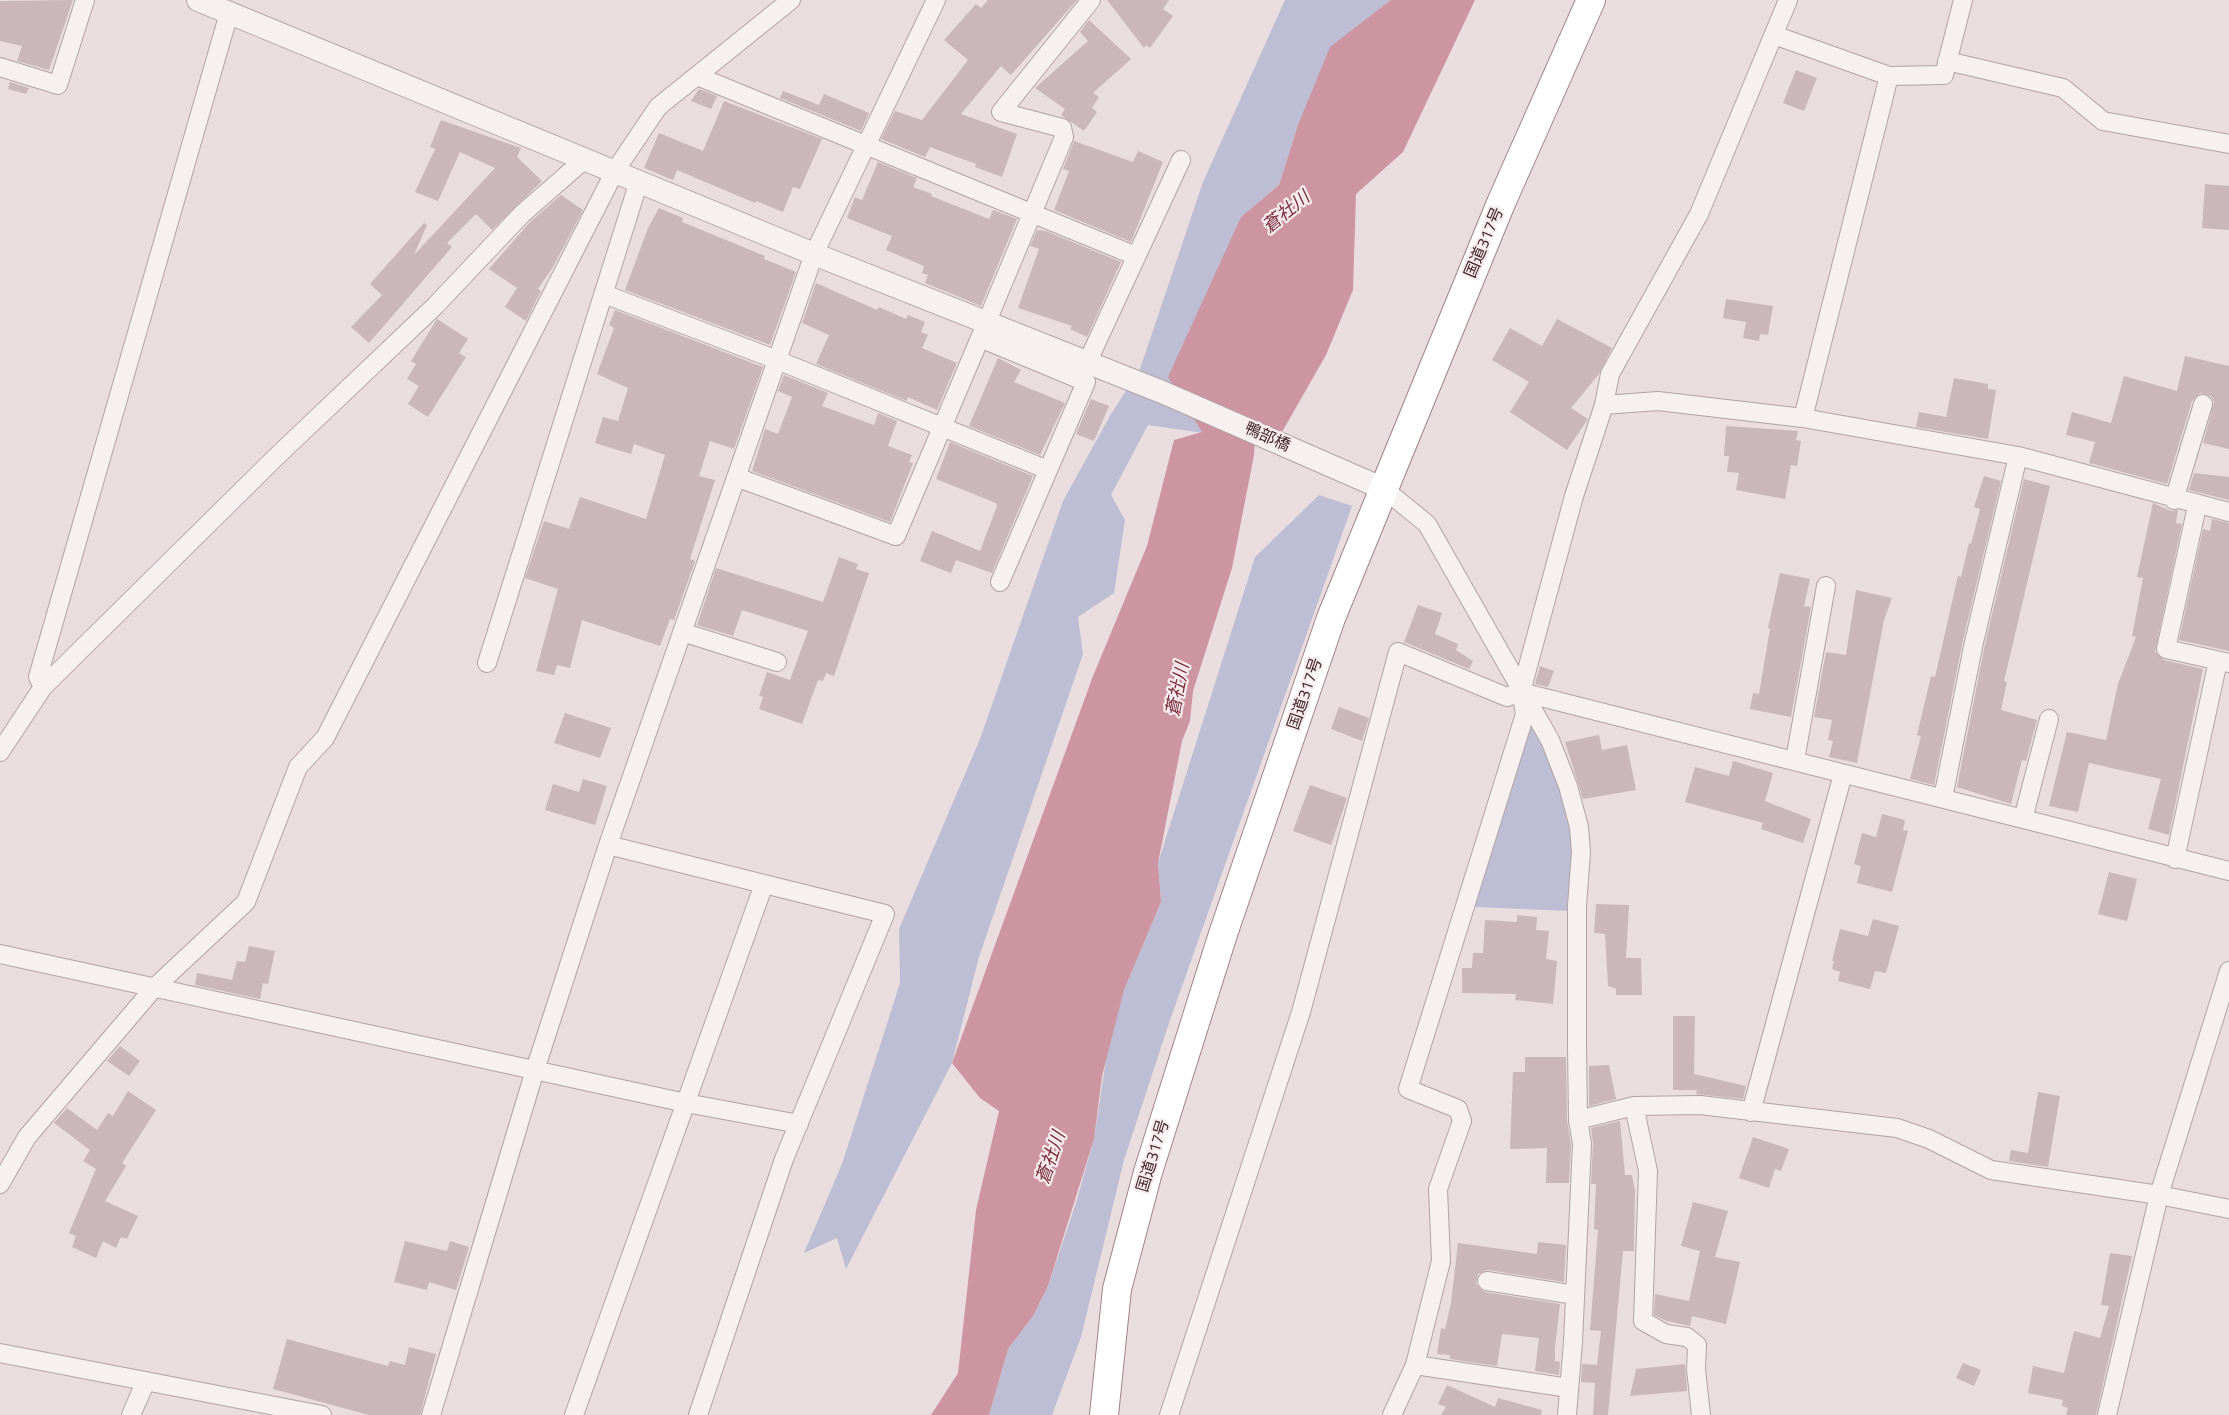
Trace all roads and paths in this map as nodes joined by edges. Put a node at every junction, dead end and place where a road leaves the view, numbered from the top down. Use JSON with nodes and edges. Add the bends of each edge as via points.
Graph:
{"nodes":[{"id":1,"x":85,"y":0,"type":"edge"},
{"id":2,"x":198,"y":0,"type":"edge"},
{"id":3,"x":791,"y":0,"type":"edge"},
{"id":4,"x":936,"y":0,"type":"edge"},
{"id":5,"x":1091,"y":0,"type":"edge"},
{"id":6,"x":1591,"y":0,"type":"edge"},
{"id":7,"x":1788,"y":0,"type":"edge"},
{"id":8,"x":1962,"y":0,"type":"edge"},
{"id":9,"x":229,"y":13,"type":"junction"},
{"id":10,"x":1774,"y":35,"type":"junction"},
{"id":11,"x":1947,"y":60,"type":"junction"},
{"id":12,"x":0,"y":66,"type":"edge"},
{"id":13,"x":698,"y":76,"type":"junction"},
{"id":14,"x":1888,"y":76,"type":"junction"},
{"id":15,"x":2229,"y":144,"type":"edge"},
{"id":16,"x":867,"y":145,"type":"junction"},
{"id":17,"x":585,"y":159,"type":"junction"},
{"id":18,"x":1180,"y":160,"type":"dead end"},
{"id":19,"x":615,"y":171,"type":"junction"},
{"id":20,"x":639,"y":181,"type":"junction"},
{"id":21,"x":1033,"y":214,"type":"junction"},
{"id":22,"x":814,"y":254,"type":"junction"},
{"id":23,"x":1136,"y":256,"type":"junction"},
{"id":24,"x":604,"y":294,"type":"junction"},
{"id":25,"x":984,"y":330,"type":"junction"},
{"id":26,"x":777,"y":360,"type":"junction"},
{"id":27,"x":1087,"y":363,"type":"junction"},
{"id":28,"x":2203,"y":404,"type":"dead end"},
{"id":29,"x":1604,"y":405,"type":"junction"},
{"id":30,"x":1803,"y":418,"type":"junction"},
{"id":31,"x":943,"y":427,"type":"junction"},
{"id":32,"x":2018,"y":456,"type":"junction"},
{"id":33,"x":1048,"y":470,"type":"junction"},
{"id":34,"x":736,"y":477,"type":"junction"},
{"id":35,"x":1378,"y":487,"type":"junction"},
{"id":36,"x":2174,"y":500,"type":"junction"},
{"id":37,"x":2197,"y":506,"type":"junction"},
{"id":38,"x":2229,"y":512,"type":"edge"},
{"id":39,"x":1000,"y":582,"type":"dead end"},
{"id":40,"x":1826,"y":586,"type":"dead end"},
{"id":41,"x":682,"y":632,"type":"junction"},
{"id":42,"x":777,"y":662,"type":"dead end"},
{"id":43,"x":2224,"y":662,"type":"edge"},
{"id":44,"x":487,"y":663,"type":"dead end"},
{"id":45,"x":43,"y":687,"type":"junction"},
{"id":46,"x":1521,"y":692,"type":"junction"},
{"id":47,"x":2049,"y":718,"type":"dead end"},
{"id":48,"x":0,"y":752,"type":"edge"},
{"id":49,"x":1795,"y":760,"type":"junction"},
{"id":50,"x":1843,"y":774,"type":"junction"},
{"id":51,"x":1943,"y":798,"type":"junction"},
{"id":52,"x":2023,"y":819,"type":"junction"},
{"id":53,"x":608,"y":845,"type":"junction"},
{"id":54,"x":2175,"y":859,"type":"junction"},
{"id":55,"x":2229,"y":872,"type":"edge"},
{"id":56,"x":764,"y":884,"type":"junction"},
{"id":57,"x":0,"y":954,"type":"edge"},
{"id":58,"x":2229,"y":971,"type":"edge"},
{"id":59,"x":154,"y":988,"type":"junction"},
{"id":60,"x":535,"y":1070,"type":"junction"},
{"id":61,"x":686,"y":1103,"type":"junction"},
{"id":62,"x":1634,"y":1106,"type":"junction"},
{"id":63,"x":1751,"y":1112,"type":"junction"},
{"id":64,"x":1578,"y":1120,"type":"junction"},
{"id":65,"x":799,"y":1124,"type":"junction"},
{"id":66,"x":0,"y":1184,"type":"edge"},
{"id":67,"x":2159,"y":1195,"type":"junction"},
{"id":68,"x":2229,"y":1209,"type":"edge"},
{"id":69,"x":1487,"y":1281,"type":"dead end"},
{"id":70,"x":1575,"y":1295,"type":"junction"},
{"id":71,"x":0,"y":1353,"type":"edge"},
{"id":72,"x":1414,"y":1365,"type":"junction"},
{"id":73,"x":146,"y":1382,"type":"junction"},
{"id":74,"x":1569,"y":1388,"type":"junction"},
{"id":75,"x":266,"y":1410,"type":"edge"},
{"id":76,"x":131,"y":1415,"type":"edge"},
{"id":77,"x":322,"y":1415,"type":"edge"},
{"id":78,"x":431,"y":1415,"type":"edge"},
{"id":79,"x":574,"y":1415,"type":"edge"},
{"id":80,"x":698,"y":1415,"type":"edge"},
{"id":81,"x":1104,"y":1415,"type":"edge"},
{"id":82,"x":1169,"y":1415,"type":"edge"},
{"id":83,"x":1392,"y":1415,"type":"edge"},
{"id":84,"x":1567,"y":1415,"type":"edge"},
{"id":85,"x":1701,"y":1415,"type":"edge"},
{"id":86,"x":2107,"y":1415,"type":"edge"}],
"edges":[{"from":1,"to":12,"type":"street","via":[[58,86]]},
{"from":2,"to":9,"type":"street","name":"鴨部橋"},
{"from":3,"to":13,"type":"street"},
{"from":4,"to":16,"type":"street"},
{"from":5,"to":21,"type":"street","via":[[1001,112],[1062,129],[1064,137]]},
{"from":6,"to":35,"type":"highway","name":"国道317号"},
{"from":7,"to":10,"type":"street"},
{"from":8,"to":11,"type":"street"},
{"from":9,"to":17,"type":"street","name":"鴨部橋"},
{"from":9,"to":45,"type":"street","via":[[38,677]]},
{"from":10,"to":14,"type":"street"},
{"from":10,"to":29,"type":"street","via":[[1699,214],[1610,374]]},
{"from":11,"to":14,"type":"street","via":[[1944,75]]},
{"from":11,"to":15,"type":"street","via":[[2063,88],[2103,121]]},
{"from":13,"to":16,"type":"street"},
{"from":13,"to":19,"type":"street","via":[[658,107]]},
{"from":14,"to":30,"type":"street"},
{"from":16,"to":21,"type":"street"},
{"from":16,"to":22,"type":"street"},
{"from":17,"to":19,"type":"street","name":"鴨部橋"},
{"from":17,"to":45,"type":"street","via":[[522,214],[435,306]]},
{"from":18,"to":23,"type":"street"},
{"from":19,"to":20,"type":"street","name":"鴨部橋"},
{"from":19,"to":59,"type":"street","via":[[325,738],[298,767],[246,902]]},
{"from":20,"to":22,"type":"street","name":"鴨部橋"},
{"from":20,"to":24,"type":"street"},
{"from":21,"to":23,"type":"street"},
{"from":21,"to":25,"type":"street"},
{"from":22,"to":25,"type":"street","name":"鴨部橋"},
{"from":22,"to":26,"type":"street"},
{"from":23,"to":27,"type":"street"},
{"from":24,"to":26,"type":"street"},
{"from":24,"to":44,"type":"street"},
{"from":25,"to":27,"type":"street","name":"鴨部橋"},
{"from":25,"to":31,"type":"street"},
{"from":25,"to":33,"type":"street","via":[[1086,382]]},
{"from":26,"to":31,"type":"street"},
{"from":26,"to":34,"type":"street"},
{"from":27,"to":35,"type":"street","name":"鴨部橋"},
{"from":28,"to":36,"type":"street"},
{"from":29,"to":30,"type":"street","via":[[1658,400]]},
{"from":29,"to":46,"type":"street","via":[[1574,496]]},
{"from":30,"to":32,"type":"street"},
{"from":31,"to":33,"type":"street"},
{"from":31,"to":34,"type":"street","via":[[896,536]]},
{"from":32,"to":36,"type":"street"},
{"from":32,"to":51,"type":"street","via":[[1974,642]]},
{"from":33,"to":39,"type":"street"},
{"from":34,"to":41,"type":"street"},
{"from":35,"to":46,"type":"street","via":[[1427,524]]},
{"from":35,"to":81,"type":"highway","name":"国道317号","via":[[1223,934],[1148,1172],[1117,1289]]},
{"from":36,"to":37,"type":"street"},
{"from":37,"to":38,"type":"street"},
{"from":37,"to":43,"type":"street","via":[[2166,649]]},
{"from":40,"to":49,"type":"street"},
{"from":41,"to":42,"type":"street"},
{"from":41,"to":53,"type":"street"},
{"from":43,"to":54,"type":"street"},
{"from":45,"to":48,"type":"street"},
{"from":46,"to":49,"type":"street"},
{"from":46,"to":64,"type":"street","via":[[1550,740],[1579,827]]},
{"from":46,"to":72,"type":"street","via":[[1525,714],[1408,1089],[1458,1109],[1462,1121],[1438,1189],[1441,1261]]},
{"from":46,"to":82,"type":"street","via":[[1507,697],[1398,652],[1301,1012]]},
{"from":47,"to":52,"type":"street"},
{"from":49,"to":50,"type":"street"},
{"from":50,"to":51,"type":"street"},
{"from":50,"to":63,"type":"street"},
{"from":51,"to":52,"type":"street"},
{"from":52,"to":54,"type":"street"},
{"from":53,"to":56,"type":"street"},
{"from":53,"to":60,"type":"street"},
{"from":54,"to":55,"type":"street"},
{"from":56,"to":61,"type":"street"},
{"from":56,"to":65,"type":"street","via":[[885,914]]},
{"from":57,"to":59,"type":"street"},
{"from":58,"to":67,"type":"street"},
{"from":59,"to":60,"type":"street"},
{"from":59,"to":66,"type":"street","via":[[27,1137]]},
{"from":60,"to":61,"type":"street"},
{"from":60,"to":78,"type":"street"},
{"from":61,"to":65,"type":"street"},
{"from":61,"to":79,"type":"street"},
{"from":62,"to":63,"type":"street","via":[[1700,1105]]},
{"from":62,"to":64,"type":"street"},
{"from":62,"to":85,"type":"street","via":[[1647,1171],[1643,1321],[1666,1334],[1687,1337],[1697,1345]]},
{"from":63,"to":67,"type":"street","via":[[1897,1128],[1929,1139],[1991,1170]]},
{"from":64,"to":70,"type":"street","via":[[1582,1144]]},
{"from":65,"to":80,"type":"street"},
{"from":67,"to":68,"type":"street"},
{"from":67,"to":86,"type":"street"},
{"from":69,"to":70,"type":"street"},
{"from":70,"to":74,"type":"street"},
{"from":71,"to":73,"type":"street"},
{"from":72,"to":74,"type":"street"},
{"from":72,"to":83,"type":"street"},
{"from":73,"to":75,"type":"street"},
{"from":73,"to":76,"type":"street"},
{"from":74,"to":84,"type":"street"},
{"from":75,"to":77,"type":"street"}]}
